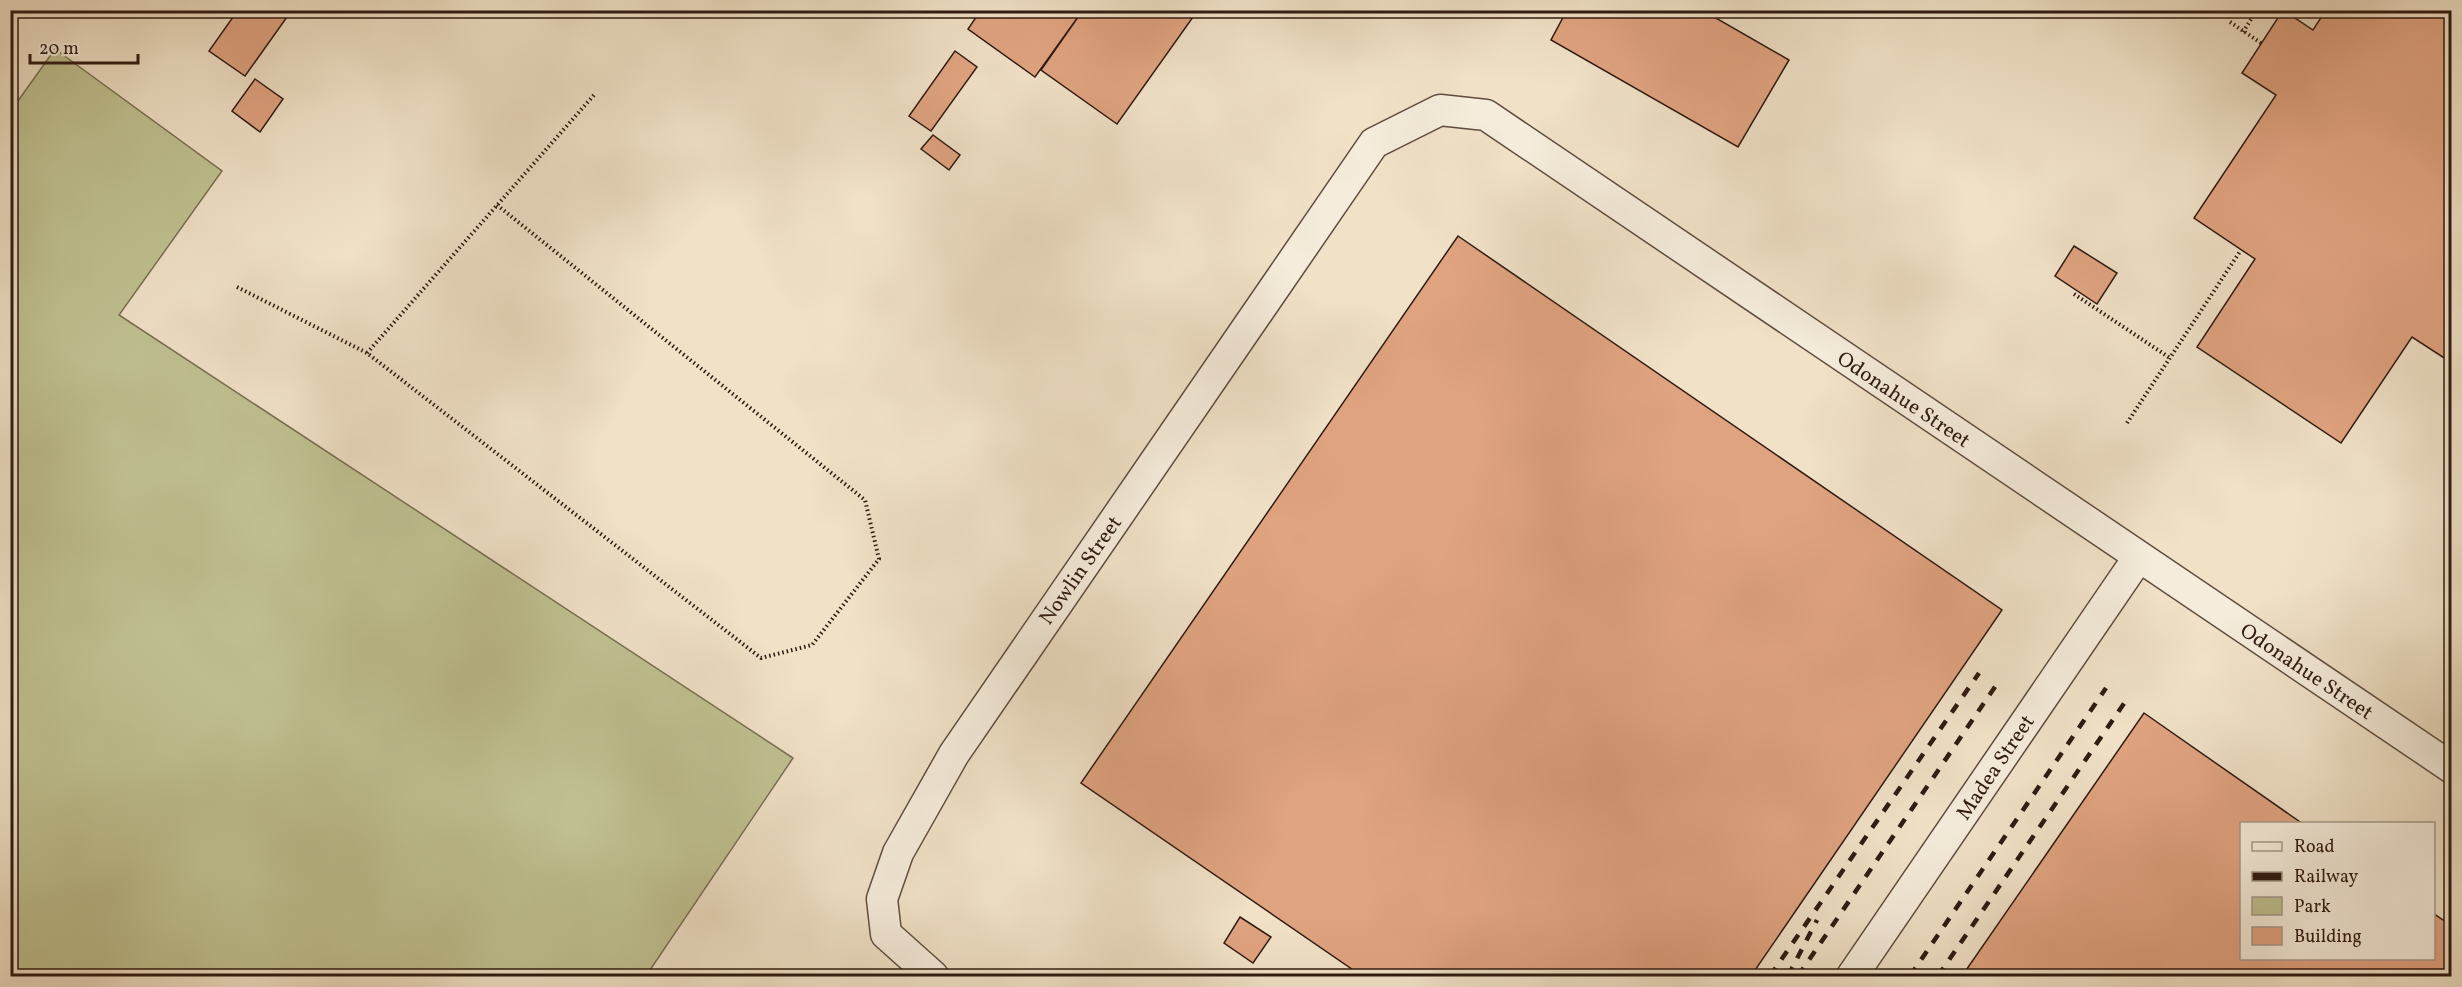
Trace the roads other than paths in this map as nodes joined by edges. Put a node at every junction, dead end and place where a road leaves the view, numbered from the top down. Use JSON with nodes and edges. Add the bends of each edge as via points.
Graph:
{"nodes":[{"id":1,"x":1354,"y":171,"type":"joint"},
{"id":2,"x":2138,"y":558,"type":"junction"},
{"id":3,"x":2451,"y":768,"type":"edge"},
{"id":4,"x":933,"y":976,"type":"edge"},
{"id":5,"x":1852,"y":976,"type":"edge"}],
"edges":[{"from":1,"to":2,"type":"street","name":"Odonahue Street","via":[[1374,142],[1440,110],[1486,115]]},
{"from":1,"to":4,"type":"street","name":"Nowlin Street","via":[[954,754],[898,853],[882,899],[886,934]]},
{"from":2,"to":3,"type":"street","name":"Odonahue Street"},
{"from":2,"to":5,"type":"street","name":"Madea Street"}]}
